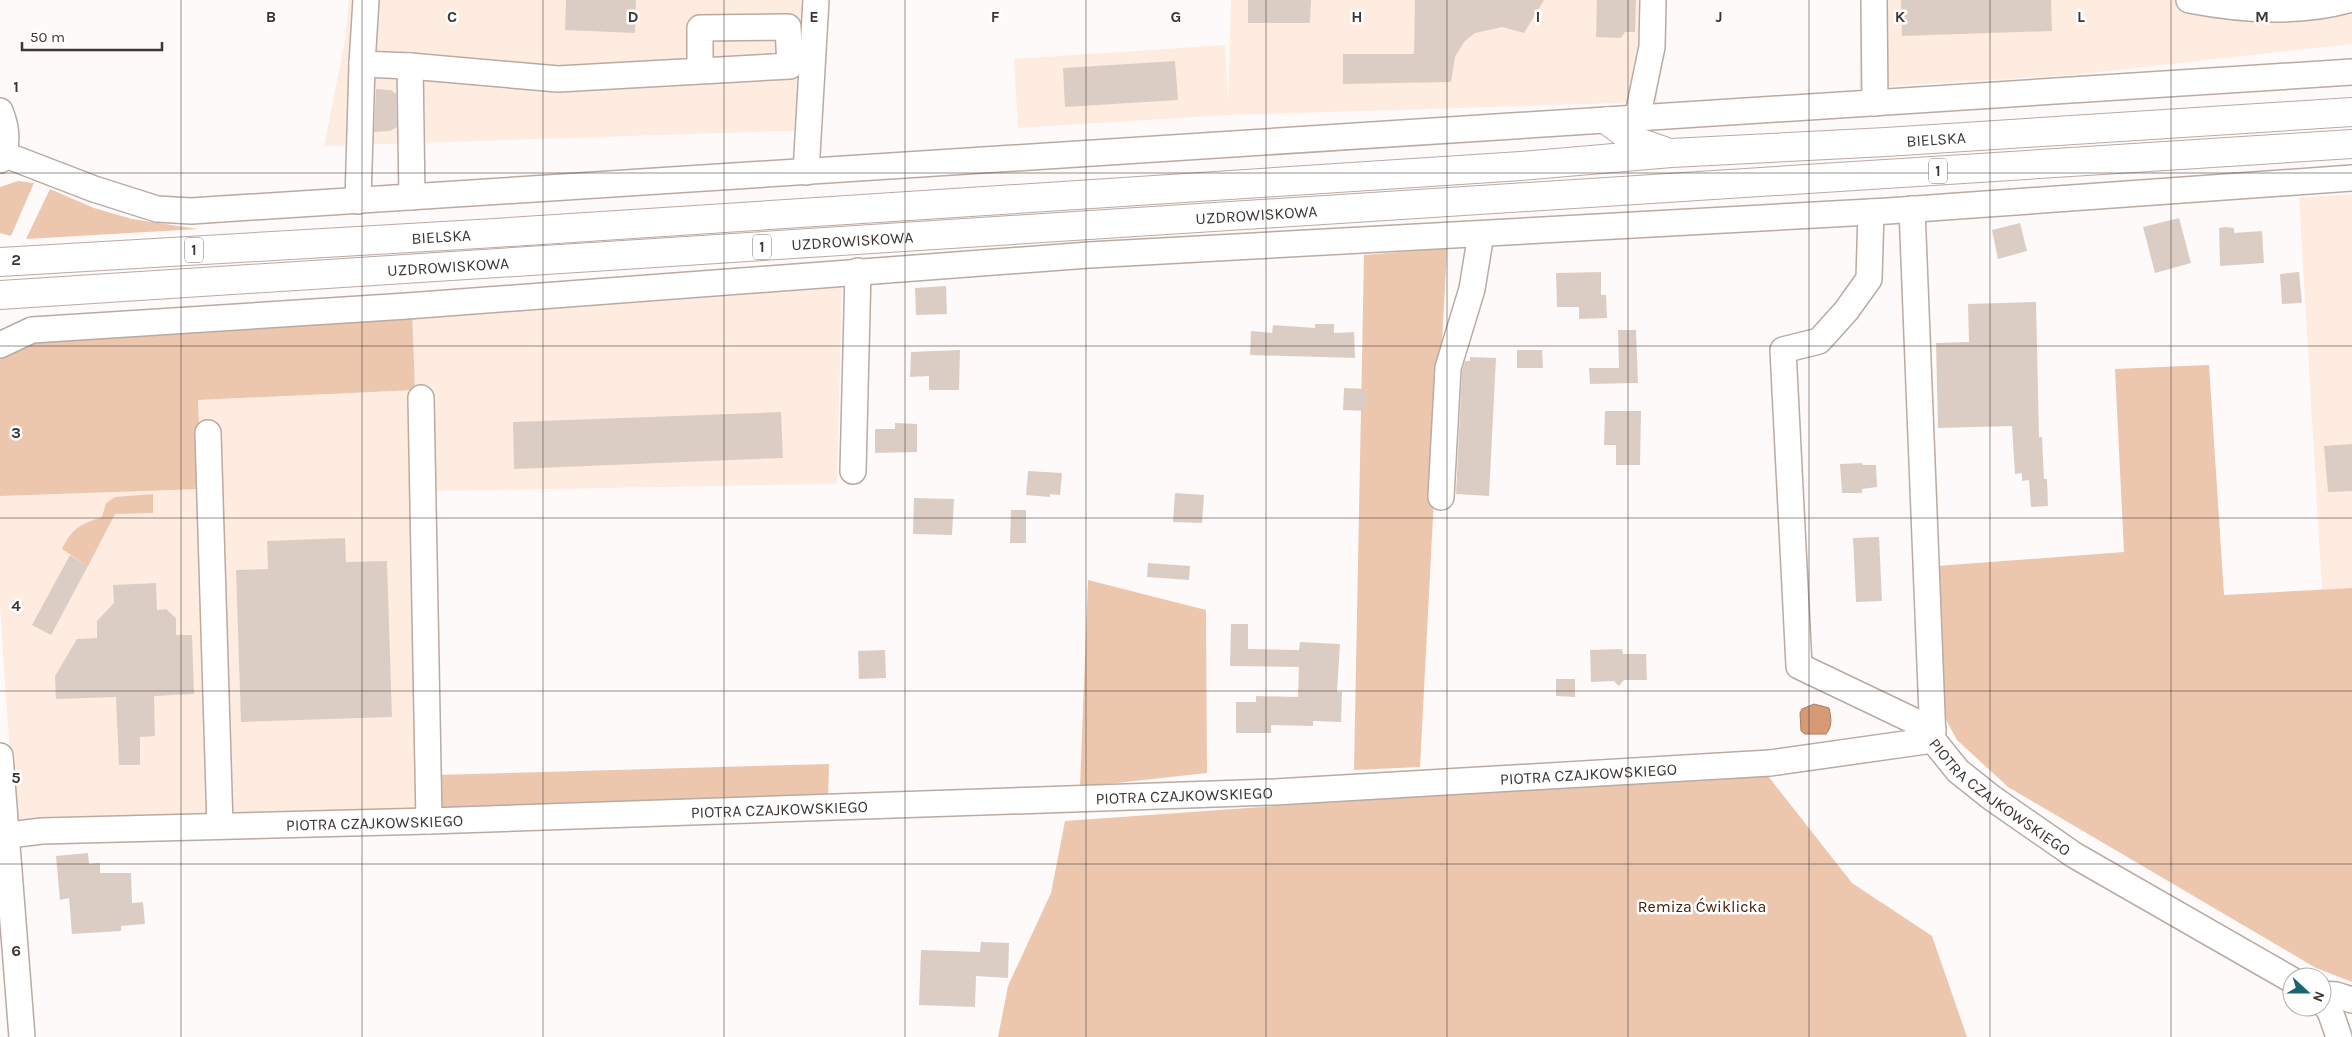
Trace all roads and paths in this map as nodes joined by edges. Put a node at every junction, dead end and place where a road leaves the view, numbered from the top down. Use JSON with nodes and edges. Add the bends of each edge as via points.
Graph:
{"nodes":[{"id":1,"x":366,"y":0,"type":"edge"},
{"id":2,"x":816,"y":0,"type":"edge"},
{"id":3,"x":1653,"y":0,"type":"edge"},
{"id":4,"x":1874,"y":0,"type":"edge"},
{"id":5,"x":2189,"y":0,"type":"edge"},
{"id":6,"x":2348,"y":0,"type":"edge"},
{"id":7,"x":362,"y":64,"type":"junction"},
{"id":8,"x":410,"y":66,"type":"junction"},
{"id":9,"x":700,"y":71,"type":"dead end"},
{"id":10,"x":2352,"y":72,"type":"edge"},
{"id":11,"x":1874,"y":103,"type":"junction"},
{"id":12,"x":0,"y":111,"type":"edge"},
{"id":13,"x":2352,"y":112,"type":"edge"},
{"id":14,"x":1637,"y":119,"type":"junction"},
{"id":15,"x":1608,"y":121,"type":"junction"},
{"id":16,"x":2352,"y":144,"type":"edge"},
{"id":17,"x":1671,"y":153,"type":"junction"},
{"id":18,"x":2,"y":157,"type":"edge"},
{"id":19,"x":1521,"y":166,"type":"joint"},
{"id":20,"x":806,"y":172,"type":"junction"},
{"id":21,"x":1884,"y":174,"type":"junction"},
{"id":22,"x":2352,"y":178,"type":"edge"},
{"id":23,"x":412,"y":197,"type":"junction"},
{"id":24,"x":1524,"y":198,"type":"joint"},
{"id":25,"x":358,"y":201,"type":"junction"},
{"id":26,"x":1890,"y":211,"type":"junction"},
{"id":27,"x":495,"y":233,"type":"joint"},
{"id":28,"x":1481,"y":234,"type":"junction"},
{"id":29,"x":387,"y":238,"type":"joint"},
{"id":30,"x":0,"y":262,"type":"edge"},
{"id":31,"x":858,"y":271,"type":"junction"},
{"id":32,"x":0,"y":295,"type":"edge"},
{"id":33,"x":0,"y":345,"type":"edge"},
{"id":34,"x":421,"y":398,"type":"dead end"},
{"id":35,"x":208,"y":433,"type":"dead end"},
{"id":36,"x":853,"y":471,"type":"dead end"},
{"id":37,"x":1441,"y":497,"type":"dead end"},
{"id":38,"x":1933,"y":735,"type":"junction"},
{"id":39,"x":0,"y":756,"type":"edge"},
{"id":40,"x":429,"y":821,"type":"junction"},
{"id":41,"x":220,"y":826,"type":"junction"},
{"id":42,"x":4,"y":835,"type":"edge"},
{"id":43,"x":2282,"y":974,"type":"edge"},
{"id":44,"x":2332,"y":995,"type":"edge"},
{"id":45,"x":2352,"y":1000,"type":"edge"},
{"id":46,"x":2332,"y":1017,"type":"edge"},
{"id":47,"x":22,"y":1037,"type":"edge"},
{"id":48,"x":2339,"y":1037,"type":"edge"}],
"edges":[{"from":1,"to":7,"type":"street"},
{"from":2,"to":20,"type":"street"},
{"from":3,"to":14,"type":"street","via":[[1652,46]]},
{"from":4,"to":11,"type":"street"},
{"from":5,"to":6,"type":"street","via":[[2214,5],[2294,10]]},
{"from":7,"to":8,"type":"street"},
{"from":7,"to":25,"type":"street"},
{"from":8,"to":9,"type":"street","via":[[558,79]]},
{"from":8,"to":23,"type":"street"},
{"from":10,"to":11,"type":"street"},
{"from":11,"to":14,"type":"street"},
{"from":12,"to":18,"type":"street","via":[[6,123],[7,139]]},
{"from":13,"to":17,"type":"main road","name":"BIELSKA","number":"1"},
{"from":14,"to":15,"type":"street"},
{"from":15,"to":17,"type":"main road","via":[[1635,141]]},
{"from":15,"to":20,"type":"street"},
{"from":16,"to":21,"type":"main road","name":"BIELSKA","number":"1"},
{"from":17,"to":19,"type":"main road","name":"BIELSKA","number":"1"},
{"from":18,"to":25,"type":"street","via":[[157,209],[192,211]]},
{"from":19,"to":27,"type":"main road","name":"UZDROWISKOWA","number":"1"},
{"from":20,"to":23,"type":"street"},
{"from":21,"to":24,"type":"main road","name":"BIELSKA","number":"1"},
{"from":21,"to":26,"type":"street"},
{"from":22,"to":26,"type":"street"},
{"from":23,"to":25,"type":"street"},
{"from":24,"to":32,"type":"main road","name":"UZDROWISKOWA","number":"1"},
{"from":26,"to":28,"type":"street"},
{"from":26,"to":38,"type":"street"},
{"from":26,"to":38,"type":"street","via":[[1869,279],[1846,311],[1819,342],[1784,350],[1799,666]]},
{"from":27,"to":29,"type":"main road","name":"BIELSKA","number":"1"},
{"from":28,"to":31,"type":"street"},
{"from":28,"to":37,"type":"street","via":[[1472,289],[1448,368]]},
{"from":29,"to":30,"type":"main road","name":"UZDROWISKOWA","number":"1"},
{"from":31,"to":33,"type":"street","via":[[407,306],[32,330]]},
{"from":31,"to":36,"type":"street"},
{"from":34,"to":40,"type":"street"},
{"from":35,"to":41,"type":"street"},
{"from":38,"to":40,"type":"street","name":"PIOTRA CZAJKOWSKIEGO","via":[[1770,763],[1275,792]]},
{"from":38,"to":43,"type":"street","name":"PIOTRA CZAJKOWSKIEGO","via":[[1958,770],[2074,855]]},
{"from":39,"to":42,"type":"street"},
{"from":40,"to":41,"type":"street","name":"PIOTRA CZAJKOWSKIEGO"},
{"from":41,"to":42,"type":"street","name":"PIOTRA CZAJKOWSKIEGO"},
{"from":42,"to":47,"type":"street"},
{"from":44,"to":45,"type":"street"},
{"from":46,"to":48,"type":"street"}]}
